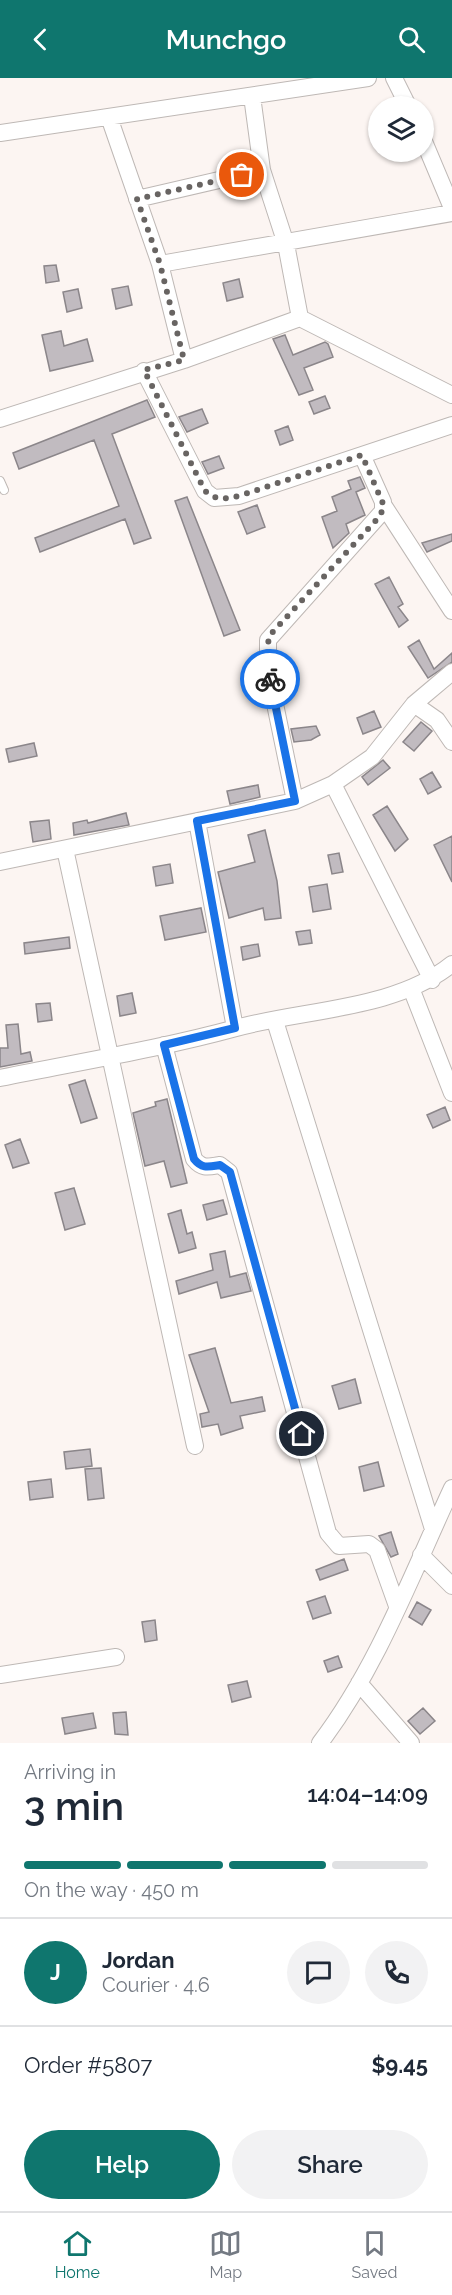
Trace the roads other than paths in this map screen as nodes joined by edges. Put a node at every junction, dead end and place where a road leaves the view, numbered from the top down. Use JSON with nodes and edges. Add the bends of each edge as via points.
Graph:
{"nodes":[{"id":1,"x":368,"y":78,"type":"edge"},
{"id":2,"x":394,"y":78,"type":"edge"},
{"id":3,"x":259,"y":89,"type":"edge"},
{"id":4,"x":403,"y":96,"type":"edge"},
{"id":5,"x":109,"y":117,"type":"junction"},
{"id":6,"x":0,"y":134,"type":"edge"},
{"id":7,"x":433,"y":162,"type":"edge"},
{"id":8,"x":262,"y":170,"type":"junction"},
{"id":9,"x":137,"y":199,"type":"junction"},
{"id":10,"x":452,"y":208,"type":"edge"},
{"id":11,"x":452,"y":213,"type":"edge"},
{"id":12,"x":286,"y":244,"type":"junction"},
{"id":13,"x":160,"y":264,"type":"junction"},
{"id":14,"x":300,"y":318,"type":"junction"},
{"id":15,"x":184,"y":360,"type":"junction"},
{"id":16,"x":144,"y":370,"type":"junction"},
{"id":17,"x":452,"y":395,"type":"edge"},
{"id":18,"x":0,"y":419,"type":"edge"},
{"id":19,"x":452,"y":425,"type":"edge"},
{"id":20,"x":362,"y":455,"type":"junction"},
{"id":21,"x":0,"y":481,"type":"edge"},
{"id":22,"x":4,"y":490,"type":"dead end"},
{"id":23,"x":384,"y":506,"type":"junction"},
{"id":24,"x":452,"y":611,"type":"edge"},
{"id":25,"x":452,"y":672,"type":"edge"},
{"id":26,"x":414,"y":704,"type":"junction"},
{"id":27,"x":452,"y":742,"type":"edge"},
{"id":28,"x":333,"y":784,"type":"junction"},
{"id":29,"x":295,"y":801,"type":"junction"},
{"id":30,"x":197,"y":821,"type":"junction"},
{"id":31,"x":65,"y":849,"type":"junction"},
{"id":32,"x":0,"y":862,"type":"edge"},
{"id":33,"x":452,"y":964,"type":"edge"},
{"id":34,"x":432,"y":980,"type":"junction"},
{"id":35,"x":411,"y":988,"type":"junction"},
{"id":36,"x":275,"y":1021,"type":"junction"},
{"id":37,"x":235,"y":1028,"type":"junction"},
{"id":38,"x":164,"y":1045,"type":"junction"},
{"id":39,"x":110,"y":1056,"type":"junction"},
{"id":40,"x":0,"y":1078,"type":"edge"},
{"id":41,"x":452,"y":1093,"type":"edge"},
{"id":42,"x":195,"y":1446,"type":"dead end"},
{"id":43,"x":452,"y":1488,"type":"edge"},
{"id":44,"x":433,"y":1529,"type":"junction"},
{"id":45,"x":421,"y":1555,"type":"junction"},
{"id":46,"x":452,"y":1586,"type":"edge"},
{"id":47,"x":397,"y":1605,"type":"junction"},
{"id":48,"x":116,"y":1657,"type":"dead end"},
{"id":49,"x":0,"y":1675,"type":"edge"},
{"id":50,"x":359,"y":1683,"type":"junction"},
{"id":51,"x":320,"y":1743,"type":"edge"},
{"id":52,"x":411,"y":1743,"type":"edge"}],
"edges":[{"from":1,"to":3,"type":"street"},
{"from":2,"to":4,"type":"street"},
{"from":3,"to":5,"type":"street"},
{"from":3,"to":8,"type":"street"},
{"from":5,"to":6,"type":"street"},
{"from":5,"to":9,"type":"street"},
{"from":7,"to":10,"type":"street"},
{"from":8,"to":9,"type":"street"},
{"from":8,"to":12,"type":"street"},
{"from":9,"to":13,"type":"street"},
{"from":11,"to":12,"type":"street"},
{"from":12,"to":13,"type":"street"},
{"from":12,"to":14,"type":"street"},
{"from":13,"to":15,"type":"street"},
{"from":14,"to":15,"type":"street"},
{"from":14,"to":17,"type":"street"},
{"from":15,"to":16,"type":"street"},
{"from":16,"to":18,"type":"street"},
{"from":16,"to":20,"type":"street","via":[[205,491],[214,498],[239,496]]},
{"from":19,"to":20,"type":"street"},
{"from":20,"to":23,"type":"street"},
{"from":21,"to":22,"type":"lane"},
{"from":23,"to":24,"type":"street"},
{"from":23,"to":29,"type":"street","via":[[380,516],[268,640],[268,670]]},
{"from":25,"to":26,"type":"street"},
{"from":26,"to":27,"type":"street","via":[[437,720]]},
{"from":26,"to":28,"type":"street","via":[[372,757]]},
{"from":28,"to":29,"type":"street"},
{"from":28,"to":34,"type":"street"},
{"from":29,"to":30,"type":"street"},
{"from":30,"to":31,"type":"street"},
{"from":30,"to":37,"type":"street"},
{"from":31,"to":32,"type":"street"},
{"from":31,"to":39,"type":"street"},
{"from":33,"to":34,"type":"street"},
{"from":34,"to":35,"type":"street"},
{"from":35,"to":36,"type":"street"},
{"from":35,"to":41,"type":"street"},
{"from":36,"to":37,"type":"street"},
{"from":36,"to":44,"type":"street"},
{"from":37,"to":38,"type":"street"},
{"from":38,"to":39,"type":"street"},
{"from":38,"to":47,"type":"street","via":[[194,1159],[200,1166],[220,1165],[230,1172],[328,1533],[339,1546],[369,1545],[377,1550]]},
{"from":39,"to":40,"type":"street"},
{"from":39,"to":42,"type":"street"},
{"from":43,"to":44,"type":"street"},
{"from":44,"to":45,"type":"street"},
{"from":45,"to":46,"type":"street"},
{"from":45,"to":47,"type":"street"},
{"from":47,"to":50,"type":"street"},
{"from":48,"to":49,"type":"street"},
{"from":50,"to":51,"type":"street"},
{"from":50,"to":52,"type":"street"}]}
